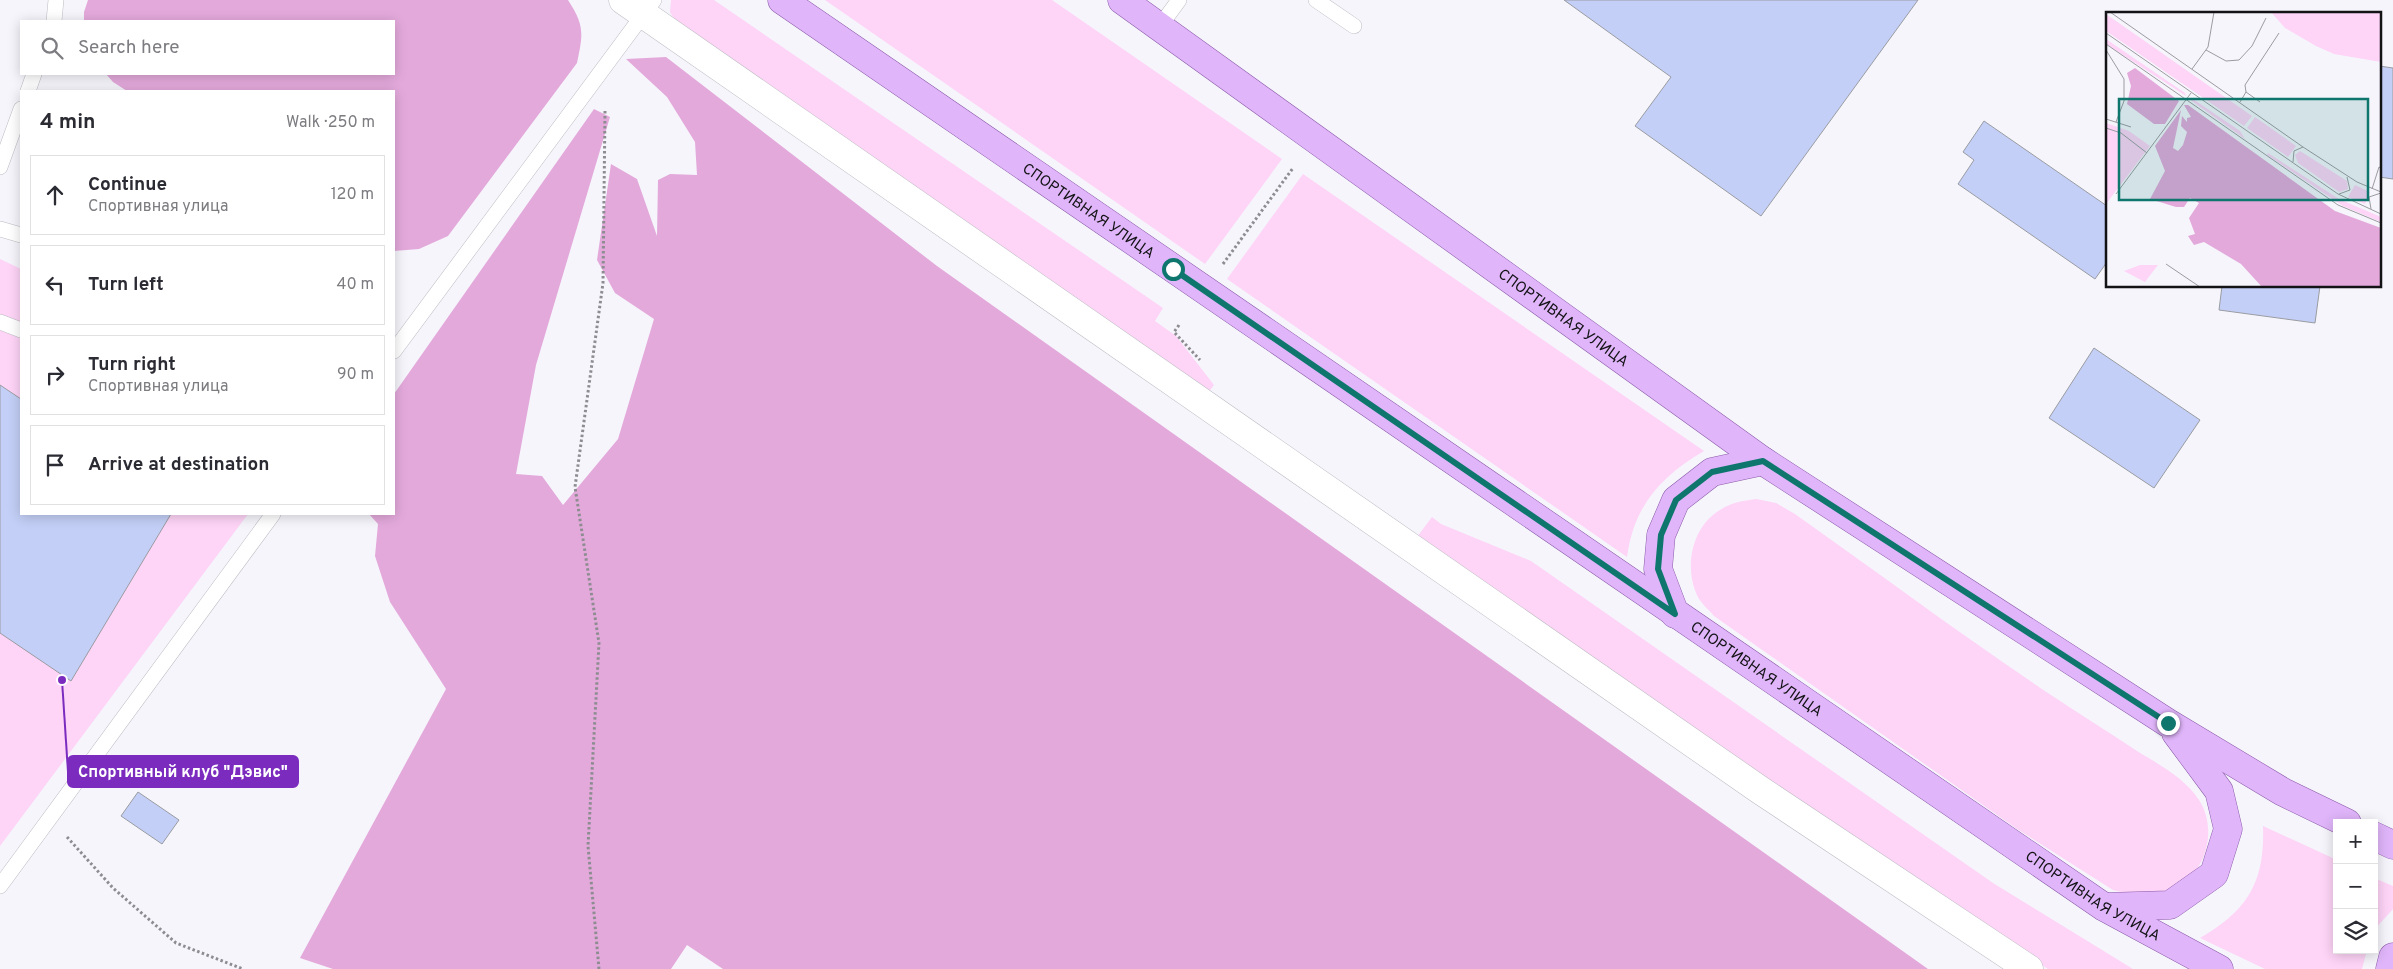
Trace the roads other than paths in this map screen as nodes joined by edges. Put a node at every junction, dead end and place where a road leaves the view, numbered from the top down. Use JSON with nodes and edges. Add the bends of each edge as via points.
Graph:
{"nodes":[{"id":1,"x":56,"y":0,"type":"edge"},
{"id":2,"x":782,"y":0,"type":"edge"},
{"id":3,"x":1122,"y":0,"type":"edge"},
{"id":4,"x":1179,"y":0,"type":"edge"},
{"id":5,"x":1316,"y":0,"type":"edge"},
{"id":6,"x":640,"y":5,"type":"edge"},
{"id":7,"x":54,"y":20,"type":"edge"},
{"id":8,"x":1160,"y":26,"type":"junction"},
{"id":9,"x":1354,"y":26,"type":"dead end"},
{"id":10,"x":34,"y":75,"type":"edge"},
{"id":11,"x":28,"y":90,"type":"edge"},
{"id":12,"x":20,"y":112,"type":"edge"},
{"id":13,"x":0,"y":167,"type":"edge"},
{"id":14,"x":0,"y":229,"type":"edge"},
{"id":15,"x":20,"y":235,"type":"edge"},
{"id":16,"x":0,"y":322,"type":"edge"},
{"id":17,"x":20,"y":330,"type":"edge"},
{"id":18,"x":395,"y":350,"type":"edge"},
{"id":19,"x":1763,"y":461,"type":"junction"},
{"id":20,"x":266,"y":516,"type":"edge"},
{"id":21,"x":1675,"y":614,"type":"junction"},
{"id":22,"x":2168,"y":723,"type":"junction"},
{"id":23,"x":2339,"y":819,"type":"edge"},
{"id":24,"x":2378,"y":838,"type":"edge"},
{"id":25,"x":2393,"y":845,"type":"edge"},
{"id":26,"x":0,"y":886,"type":"edge"},
{"id":27,"x":2104,"y":907,"type":"junction"},
{"id":28,"x":2393,"y":957,"type":"edge"},
{"id":29,"x":2029,"y":969,"type":"edge"},
{"id":30,"x":2219,"y":969,"type":"edge"},
{"id":31,"x":2390,"y":969,"type":"edge"}],
"edges":[{"from":1,"to":7,"type":"lane"},
{"from":2,"to":21,"type":"main road","name":"СПОРТИВНАЯ УЛИЦА"},
{"from":3,"to":8,"type":"main road","name":"СПОРТИВНАЯ УЛИЦА"},
{"from":4,"to":8,"type":"lane"},
{"from":5,"to":9,"type":"lane"},
{"from":6,"to":18,"type":"lane","via":[[606,66]]},
{"from":6,"to":29,"type":"street","via":[[675,34],[1760,790]]},
{"from":8,"to":19,"type":"main road","name":"СПОРТИВНАЯ УЛИЦА"},
{"from":10,"to":11,"type":"lane"},
{"from":12,"to":13,"type":"lane"},
{"from":14,"to":15,"type":"lane"},
{"from":16,"to":17,"type":"lane"},
{"from":19,"to":21,"type":"main road","via":[[1712,472],[1676,500],[1661,535],[1658,569]]},
{"from":19,"to":22,"type":"main road","name":"СПОРТИВНАЯ УЛИЦА"},
{"from":20,"to":26,"type":"lane"},
{"from":21,"to":27,"type":"main road","name":"СПОРТИВНАЯ УЛИЦА"},
{"from":22,"to":23,"type":"main road","name":"СПОРТИВНАЯ УЛИЦА","via":[[2283,792]]},
{"from":22,"to":27,"type":"main road","via":[[2219,791],[2228,829],[2214,874],[2170,905]]},
{"from":24,"to":25,"type":"main road"},
{"from":27,"to":30,"type":"main road","name":"СПОРТИВНАЯ УЛИЦА"},
{"from":28,"to":31,"type":"main road"}]}
